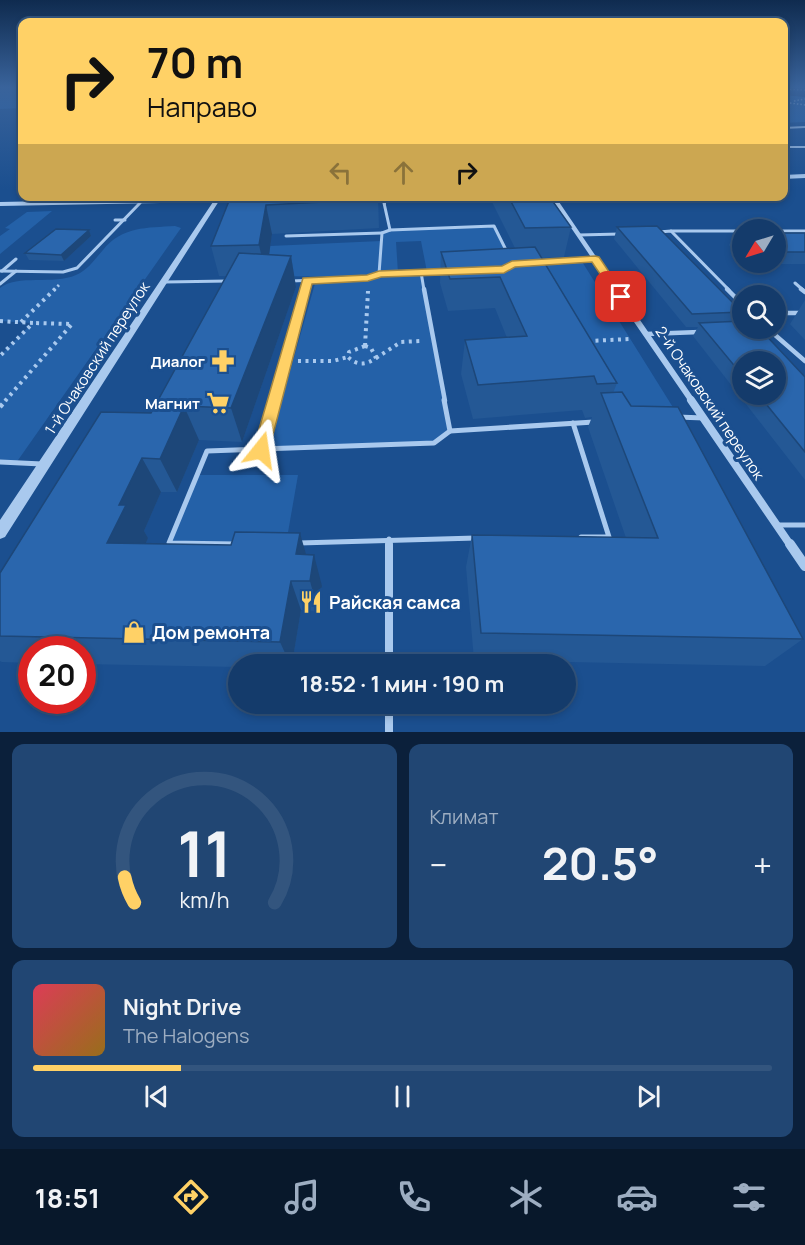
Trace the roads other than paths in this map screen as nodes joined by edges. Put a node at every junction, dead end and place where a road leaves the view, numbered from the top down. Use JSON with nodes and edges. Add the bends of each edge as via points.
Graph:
{"nodes":[{"id":1,"x":805,"y":127,"type":"edge"},
{"id":2,"x":788,"y":128,"type":"edge"},
{"id":3,"x":788,"y":147,"type":"edge"},
{"id":4,"x":805,"y":147,"type":"edge"},
{"id":5,"x":805,"y":176,"type":"edge"},
{"id":6,"x":788,"y":177,"type":"edge"},
{"id":7,"x":151,"y":201,"type":"edge"},
{"id":8,"x":216,"y":201,"type":"edge"},
{"id":9,"x":384,"y":201,"type":"edge"},
{"id":10,"x":555,"y":201,"type":"edge"},
{"id":11,"x":39,"y":203,"type":"joint"},
{"id":12,"x":140,"y":203,"type":"junction"},
{"id":13,"x":0,"y":204,"type":"edge"},
{"id":14,"x":115,"y":220,"type":"dead end"},
{"id":15,"x":124,"y":220,"type":"junction"},
{"id":16,"x":390,"y":230,"type":"junction"},
{"id":17,"x":671,"y":231,"type":"junction"},
{"id":18,"x":732,"y":231,"type":"edge"},
{"id":19,"x":786,"y":231,"type":"edge"},
{"id":20,"x":805,"y":231,"type":"edge"},
{"id":21,"x":648,"y":232,"type":"edge"},
{"id":22,"x":382,"y":233,"type":"junction"},
{"id":23,"x":625,"y":233,"type":"edge"},
{"id":24,"x":579,"y":235,"type":"junction"},
{"id":25,"x":286,"y":236,"type":"dead end"},
{"id":26,"x":16,"y":259,"type":"dead end"},
{"id":27,"x":595,"y":259,"type":"junction"},
{"id":28,"x":535,"y":262,"type":"edge"},
{"id":29,"x":512,"y":264,"type":"edge"},
{"id":30,"x":1,"y":271,"type":"edge"},
{"id":31,"x":16,"y":271,"type":"junction"},
{"id":32,"x":449,"y":271,"type":"edge"},
{"id":33,"x":421,"y":273,"type":"junction"},
{"id":34,"x":379,"y":274,"type":"junction"},
{"id":35,"x":307,"y":280,"type":"junction"},
{"id":36,"x":237,"y":281,"type":"edge"},
{"id":37,"x":283,"y":281,"type":"edge"},
{"id":38,"x":165,"y":282,"type":"junction"},
{"id":39,"x":795,"y":283,"type":"dead end"},
{"id":40,"x":0,"y":284,"type":"edge"},
{"id":41,"x":805,"y":292,"type":"edge"},
{"id":42,"x":732,"y":294,"type":"edge"},
{"id":43,"x":786,"y":313,"type":"edge"},
{"id":44,"x":805,"y":313,"type":"edge"},
{"id":45,"x":704,"y":331,"type":"edge"},
{"id":46,"x":648,"y":336,"type":"junction"},
{"id":47,"x":780,"y":339,"type":"edge"},
{"id":48,"x":805,"y":361,"type":"edge"},
{"id":49,"x":668,"y":417,"type":"edge"},
{"id":50,"x":704,"y":418,"type":"junction"},
{"id":51,"x":605,"y":422,"type":"edge"},
{"id":52,"x":573,"y":423,"type":"junction"},
{"id":53,"x":450,"y":431,"type":"junction"},
{"id":54,"x":261,"y":450,"type":"junction"},
{"id":55,"x":0,"y":462,"type":"edge"},
{"id":56,"x":45,"y":464,"type":"junction"},
{"id":57,"x":777,"y":525,"type":"junction"},
{"id":58,"x":805,"y":525,"type":"edge"},
{"id":59,"x":0,"y":532,"type":"edge"},
{"id":60,"x":574,"y":537,"type":"edge"},
{"id":61,"x":482,"y":538,"type":"edge"},
{"id":62,"x":389,"y":539,"type":"junction"},
{"id":63,"x":239,"y":544,"type":"edge"},
{"id":64,"x":286,"y":544,"type":"edge"},
{"id":65,"x":805,"y":566,"type":"edge"},
{"id":66,"x":389,"y":654,"type":"edge"},
{"id":67,"x":389,"y":714,"type":"edge"},
{"id":68,"x":389,"y":732,"type":"edge"}],
"edges":[{"from":1,"to":2,"type":"lane"},
{"from":3,"to":4,"type":"lane"},
{"from":5,"to":6,"type":"street"},
{"from":7,"to":12,"type":"street"},
{"from":8,"to":38,"type":"street","name":"1-й Очаковский переулок"},
{"from":9,"to":16,"type":"lane"},
{"from":10,"to":24,"type":"street","name":"2-й Очаковский переулок"},
{"from":11,"to":12,"type":"street"},
{"from":11,"to":13,"type":"street"},
{"from":12,"to":15,"type":"lane"},
{"from":14,"to":15,"type":"lane"},
{"from":15,"to":31,"type":"lane","via":[[77,268],[63,272]]},
{"from":16,"to":22,"type":"lane"},
{"from":16,"to":29,"type":"lane","via":[[494,226]]},
{"from":17,"to":18,"type":"lane"},
{"from":17,"to":21,"type":"lane"},
{"from":17,"to":42,"type":"lane"},
{"from":19,"to":20,"type":"lane"},
{"from":22,"to":25,"type":"lane"},
{"from":22,"to":34,"type":"lane"},
{"from":23,"to":24,"type":"lane"},
{"from":24,"to":27,"type":"street","name":"2-й Очаковский переулок"},
{"from":26,"to":30,"type":"lane"},
{"from":27,"to":28,"type":"lane"},
{"from":27,"to":46,"type":"street","name":"2-й Очаковский переулок"},
{"from":30,"to":31,"type":"lane"},
{"from":31,"to":40,"type":"lane"},
{"from":32,"to":33,"type":"lane"},
{"from":33,"to":34,"type":"lane"},
{"from":33,"to":53,"type":"lane"},
{"from":34,"to":35,"type":"lane","via":[[368,278]]},
{"from":35,"to":37,"type":"lane"},
{"from":35,"to":54,"type":"lane"},
{"from":36,"to":38,"type":"lane"},
{"from":38,"to":56,"type":"street","name":"1-й Очаковский переулок"},
{"from":39,"to":41,"type":"lane"},
{"from":43,"to":44,"type":"lane"},
{"from":45,"to":46,"type":"lane"},
{"from":46,"to":50,"type":"street","name":"2-й Очаковский переулок"},
{"from":47,"to":48,"type":"lane"},
{"from":49,"to":50,"type":"lane"},
{"from":50,"to":57,"type":"street","name":"2-й Очаковский переулок"},
{"from":51,"to":52,"type":"lane"},
{"from":52,"to":53,"type":"lane"},
{"from":52,"to":60,"type":"lane","via":[[609,537]]},
{"from":53,"to":54,"type":"lane","via":[[434,443]]},
{"from":54,"to":63,"type":"lane","via":[[207,451],[169,543]]},
{"from":55,"to":56,"type":"lane"},
{"from":56,"to":59,"type":"street","name":"1-й Очаковский переулок"},
{"from":57,"to":58,"type":"lane"},
{"from":57,"to":65,"type":"street","name":"2-й Очаковский переулок"},
{"from":61,"to":62,"type":"lane"},
{"from":62,"to":64,"type":"lane"},
{"from":62,"to":66,"type":"lane"},
{"from":67,"to":68,"type":"lane"}]}
